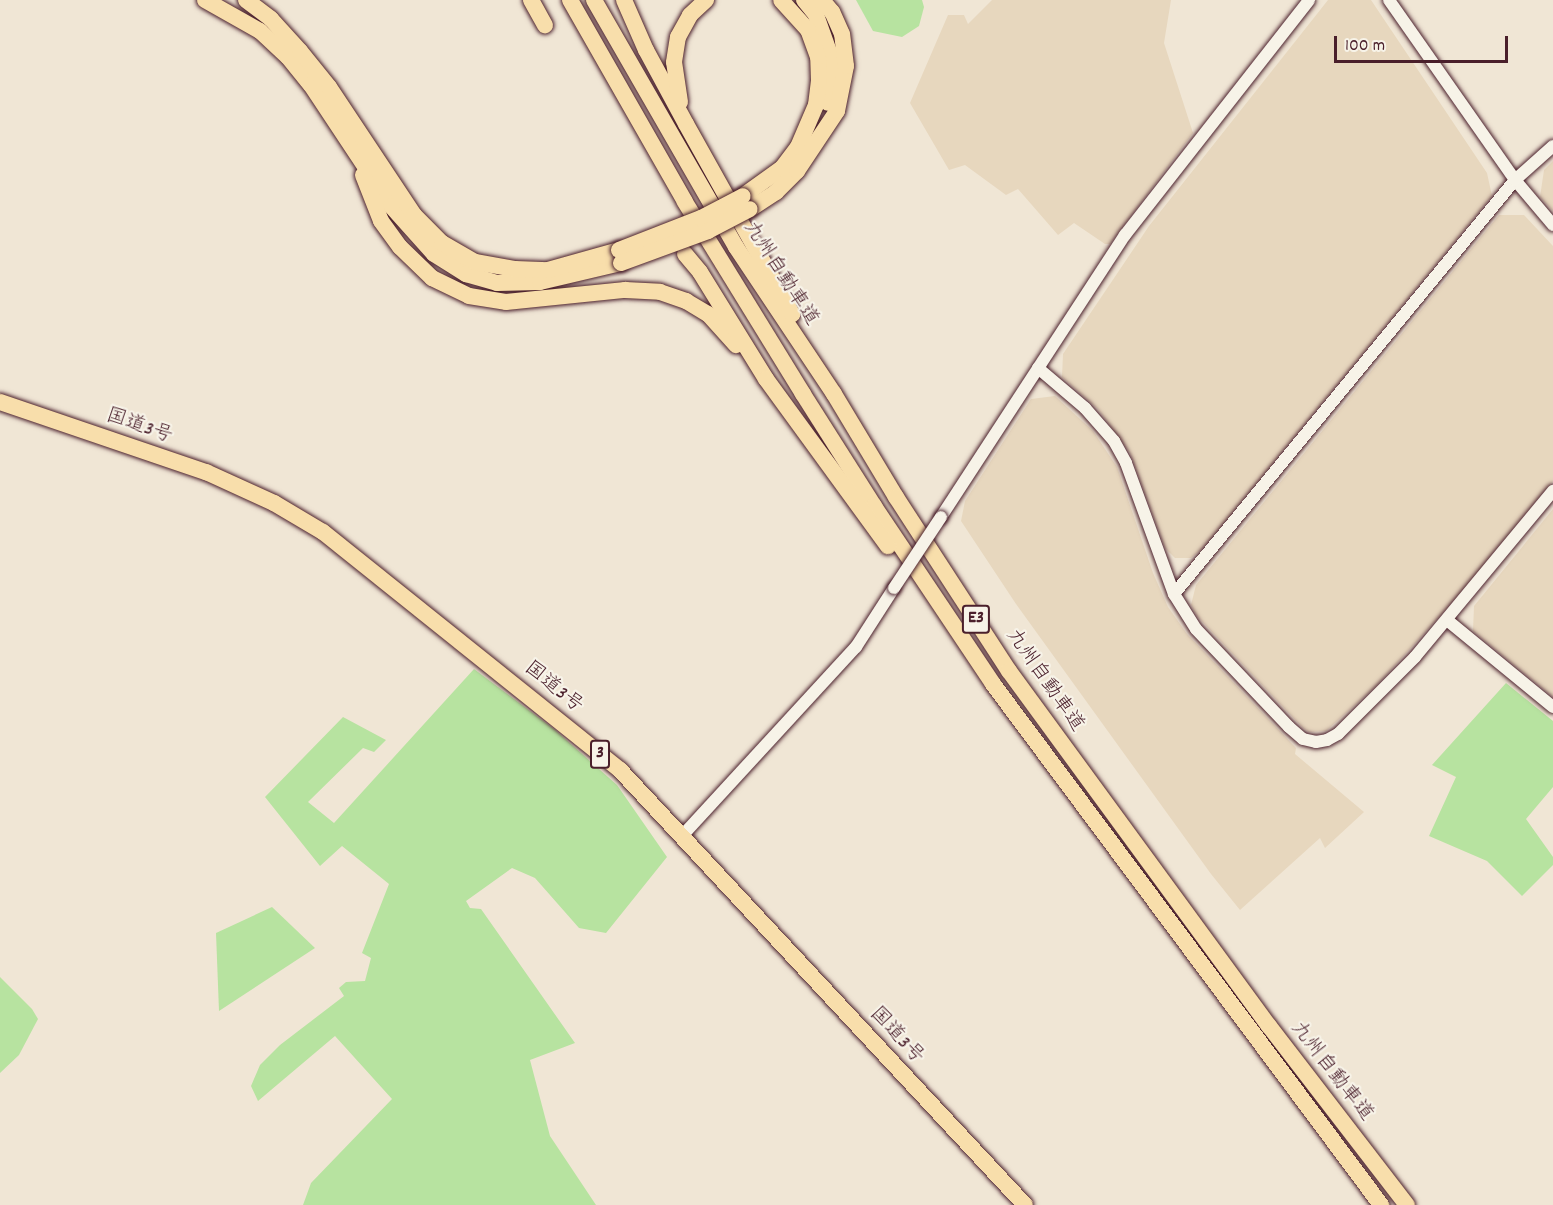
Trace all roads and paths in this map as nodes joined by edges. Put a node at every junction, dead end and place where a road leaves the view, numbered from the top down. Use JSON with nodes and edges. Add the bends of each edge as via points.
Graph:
{"nodes":[{"id":1,"x":205,"y":0,"type":"edge"},
{"id":2,"x":246,"y":0,"type":"edge"},
{"id":3,"x":531,"y":0,"type":"edge"},
{"id":4,"x":570,"y":0,"type":"edge"},
{"id":5,"x":594,"y":0,"type":"edge"},
{"id":6,"x":624,"y":0,"type":"edge"},
{"id":7,"x":706,"y":0,"type":"edge"},
{"id":8,"x":781,"y":0,"type":"edge"},
{"id":9,"x":804,"y":0,"type":"edge"},
{"id":10,"x":822,"y":0,"type":"edge"},
{"id":11,"x":1309,"y":0,"type":"edge"},
{"id":12,"x":1389,"y":0,"type":"edge"},
{"id":13,"x":545,"y":26,"type":"dead end"},
{"id":14,"x":686,"y":124,"type":"junction"},
{"id":15,"x":822,"y":134,"type":"junction"},
{"id":16,"x":1553,"y":146,"type":"edge"},
{"id":17,"x":357,"y":154,"type":"junction"},
{"id":18,"x":1515,"y":180,"type":"junction"},
{"id":19,"x":746,"y":202,"type":"junction"},
{"id":20,"x":1553,"y":225,"type":"edge"},
{"id":21,"x":685,"y":254,"type":"dead end"},
{"id":22,"x":620,"y":257,"type":"junction"},
{"id":23,"x":1038,"y":368,"type":"junction"},
{"id":24,"x":766,"y":379,"type":"junction"},
{"id":25,"x":834,"y":394,"type":"junction"},
{"id":26,"x":0,"y":402,"type":"edge"},
{"id":27,"x":1553,"y":491,"type":"edge"},
{"id":28,"x":1174,"y":594,"type":"junction"},
{"id":29,"x":1447,"y":620,"type":"junction"},
{"id":30,"x":993,"y":684,"type":"junction"},
{"id":31,"x":1553,"y":707,"type":"edge"},
{"id":32,"x":682,"y":836,"type":"junction"},
{"id":33,"x":1026,"y":1205,"type":"edge"},
{"id":34,"x":1381,"y":1205,"type":"edge"},
{"id":35,"x":1407,"y":1205,"type":"edge"}],
"edges":[{"from":1,"to":17,"type":"highway","via":[[260,31],[288,57]]},
{"from":2,"to":22,"type":"highway","via":[[271,19],[300,51],[414,215],[442,243],[475,262],[515,269],[548,270]]},
{"from":3,"to":13,"type":"highway"},
{"from":4,"to":30,"type":"highway","name":"九州自動車道","number":"E3","via":[[685,202],[803,394]]},
{"from":5,"to":25,"type":"highway","name":"九州自動車道","number":"E3","via":[[736,247]]},
{"from":6,"to":14,"type":"highway"},
{"from":7,"to":14,"type":"highway","via":[[690,15],[678,37],[674,62]]},
{"from":8,"to":19,"type":"highway","via":[[808,30],[818,57],[816,105],[798,147]]},
{"from":9,"to":15,"type":"highway","via":[[816,15],[832,60]]},
{"from":10,"to":15,"type":"highway","via":[[842,34],[846,66],[837,111]]},
{"from":11,"to":23,"type":"street","via":[[1125,235]]},
{"from":12,"to":18,"type":"street"},
{"from":14,"to":25,"type":"highway"},
{"from":15,"to":19,"type":"highway","via":[[797,171],[776,192]]},
{"from":16,"to":18,"type":"street"},
{"from":17,"to":22,"type":"highway","via":[[410,230],[434,254],[466,274],[497,283],[540,282]]},
{"from":17,"to":24,"type":"highway","via":[[381,221],[399,247],[432,278],[469,296],[506,302],[625,290],[660,292],[708,314]]},
{"from":18,"to":20,"type":"street"},
{"from":18,"to":28,"type":"street"},
{"from":19,"to":22,"type":"highway","bridge":true,"via":[[701,218]]},
{"from":21,"to":24,"type":"highway"},
{"from":23,"to":28,"type":"street","via":[[1085,408],[1114,441],[1126,463]]},
{"from":23,"to":32,"type":"street","bridge":true,"via":[[856,647]]},
{"from":24,"to":30,"type":"highway"},
{"from":25,"to":35,"type":"highway","name":"九州自動車道","number":"E3","via":[[1010,671],[1269,1026]]},
{"from":26,"to":32,"type":"highway","name":"国道3号","number":"3","via":[[206,472],[274,502],[323,532],[620,770]]},
{"from":27,"to":29,"type":"street"},
{"from":28,"to":29,"type":"street","via":[[1196,629],[1289,727],[1303,739],[1316,742],[1338,734]]},
{"from":29,"to":31,"type":"street"},
{"from":30,"to":34,"type":"highway","name":"九州自動車道","number":"E3"},
{"from":32,"to":33,"type":"highway","name":"国道3号","number":"3"}]}
